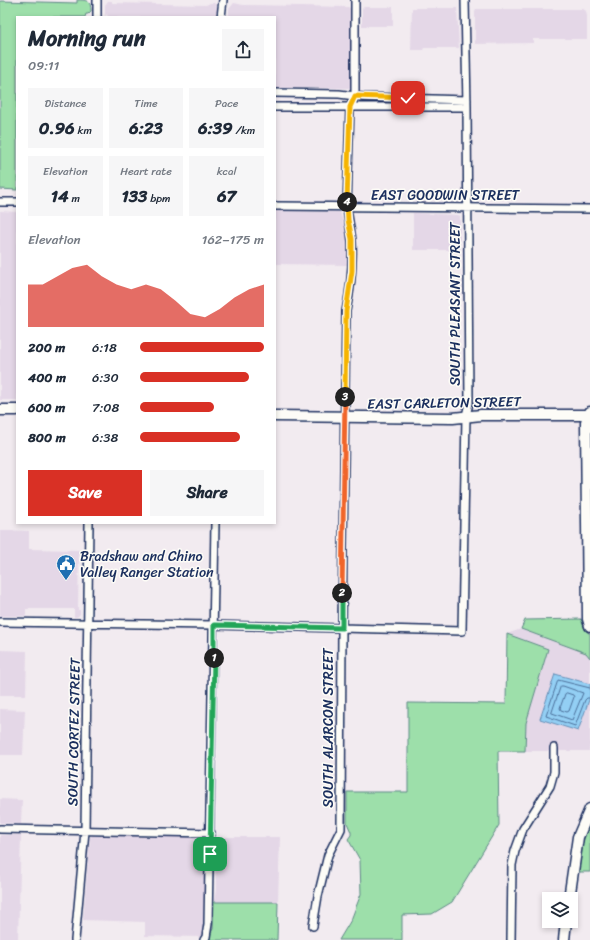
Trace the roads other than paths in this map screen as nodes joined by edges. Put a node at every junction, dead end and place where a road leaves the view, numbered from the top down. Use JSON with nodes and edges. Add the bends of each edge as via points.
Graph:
{"nodes":[{"id":1,"x":98,"y":0,"type":"edge"},
{"id":2,"x":223,"y":0,"type":"edge"},
{"id":3,"x":355,"y":0,"type":"edge"},
{"id":4,"x":465,"y":0,"type":"edge"},
{"id":5,"x":97,"y":16,"type":"edge"},
{"id":6,"x":221,"y":16,"type":"edge"},
{"id":7,"x":276,"y":94,"type":"edge"},
{"id":8,"x":355,"y":96,"type":"junction"},
{"id":9,"x":467,"y":103,"type":"junction"},
{"id":10,"x":276,"y":107,"type":"edge"},
{"id":11,"x":350,"y":107,"type":"junction"},
{"id":12,"x":0,"y":202,"type":"edge"},
{"id":13,"x":16,"y":202,"type":"edge"},
{"id":14,"x":276,"y":206,"type":"edge"},
{"id":15,"x":347,"y":207,"type":"junction"},
{"id":16,"x":468,"y":208,"type":"junction"},
{"id":17,"x":590,"y":209,"type":"edge"},
{"id":18,"x":0,"y":410,"type":"edge"},
{"id":19,"x":16,"y":410,"type":"edge"},
{"id":20,"x":589,"y":414,"type":"edge"},
{"id":21,"x":276,"y":416,"type":"edge"},
{"id":22,"x":466,"y":416,"type":"junction"},
{"id":23,"x":345,"y":418,"type":"junction"},
{"id":24,"x":588,"y":506,"type":"edge"},
{"id":25,"x":89,"y":524,"type":"edge"},
{"id":26,"x":215,"y":524,"type":"edge"},
{"id":27,"x":0,"y":622,"type":"edge"},
{"id":28,"x":589,"y":622,"type":"edge"},
{"id":29,"x":88,"y":624,"type":"junction"},
{"id":30,"x":214,"y":625,"type":"junction"},
{"id":31,"x":342,"y":628,"type":"junction"},
{"id":32,"x":554,"y":748,"type":"dead end"},
{"id":33,"x":590,"y":809,"type":"edge"},
{"id":34,"x":0,"y":829,"type":"edge"},
{"id":35,"x":85,"y":831,"type":"junction"},
{"id":36,"x":211,"y":833,"type":"junction"},
{"id":37,"x":570,"y":892,"type":"edge"},
{"id":38,"x":313,"y":926,"type":"dead end"},
{"id":39,"x":565,"y":928,"type":"edge"},
{"id":40,"x":75,"y":940,"type":"edge"},
{"id":41,"x":204,"y":940,"type":"edge"},
{"id":42,"x":511,"y":940,"type":"edge"},
{"id":43,"x":564,"y":940,"type":"edge"}],
"edges":[{"from":1,"to":5,"type":"street"},
{"from":2,"to":6,"type":"street"},
{"from":3,"to":8,"type":"street","name":"SOUTH ALARCON STREET"},
{"from":4,"to":9,"type":"street","name":"SOUTH PLEASANT STREET"},
{"from":7,"to":8,"type":"street"},
{"from":8,"to":9,"type":"street"},
{"from":8,"to":11,"type":"street","name":"SOUTH ALARCON STREET"},
{"from":9,"to":11,"type":"street"},
{"from":9,"to":16,"type":"street","name":"SOUTH PLEASANT STREET"},
{"from":10,"to":11,"type":"street"},
{"from":11,"to":15,"type":"street","name":"SOUTH ALARCON STREET"},
{"from":12,"to":13,"type":"street"},
{"from":14,"to":15,"type":"street","name":"EAST GOODWIN STREET"},
{"from":15,"to":16,"type":"street","name":"EAST GOODWIN STREET"},
{"from":15,"to":23,"type":"street","name":"SOUTH ALARCON STREET","via":[[352,239],[352,271],[346,311]]},
{"from":16,"to":17,"type":"street","name":"EAST GOODWIN STREET"},
{"from":16,"to":22,"type":"street","name":"SOUTH PLEASANT STREET","via":[[469,403]]},
{"from":18,"to":19,"type":"street"},
{"from":20,"to":22,"type":"street","name":"EAST CARLETON STREET"},
{"from":20,"to":24,"type":"street","via":[[586,423]]},
{"from":21,"to":23,"type":"street","name":"EAST CARLETON STREET"},
{"from":22,"to":23,"type":"street","name":"EAST CARLETON STREET"},
{"from":22,"to":31,"type":"street","name":"SOUTH PLEASANT STREET","via":[[462,631]]},
{"from":23,"to":31,"type":"street","name":"SOUTH ALARCON STREET"},
{"from":24,"to":28,"type":"street"},
{"from":25,"to":29,"type":"street","name":"SOUTH CORTEZ STREET"},
{"from":26,"to":30,"type":"street"},
{"from":27,"to":29,"type":"street"},
{"from":29,"to":30,"type":"street"},
{"from":29,"to":35,"type":"street","name":"SOUTH CORTEZ STREET"},
{"from":30,"to":31,"type":"street"},
{"from":30,"to":36,"type":"street"},
{"from":31,"to":38,"type":"street","name":"SOUTH ALARCON STREET","via":[[341,829],[328,855]]},
{"from":32,"to":42,"type":"street","via":[[554,772],[550,786],[523,829],[515,851],[512,865]]},
{"from":33,"to":37,"type":"street","via":[[578,837]]},
{"from":34,"to":35,"type":"street"},
{"from":35,"to":36,"type":"street"},
{"from":35,"to":40,"type":"street","name":"SOUTH CORTEZ STREET"},
{"from":36,"to":41,"type":"street","via":[[208,924]]},
{"from":39,"to":43,"type":"street"}]}
